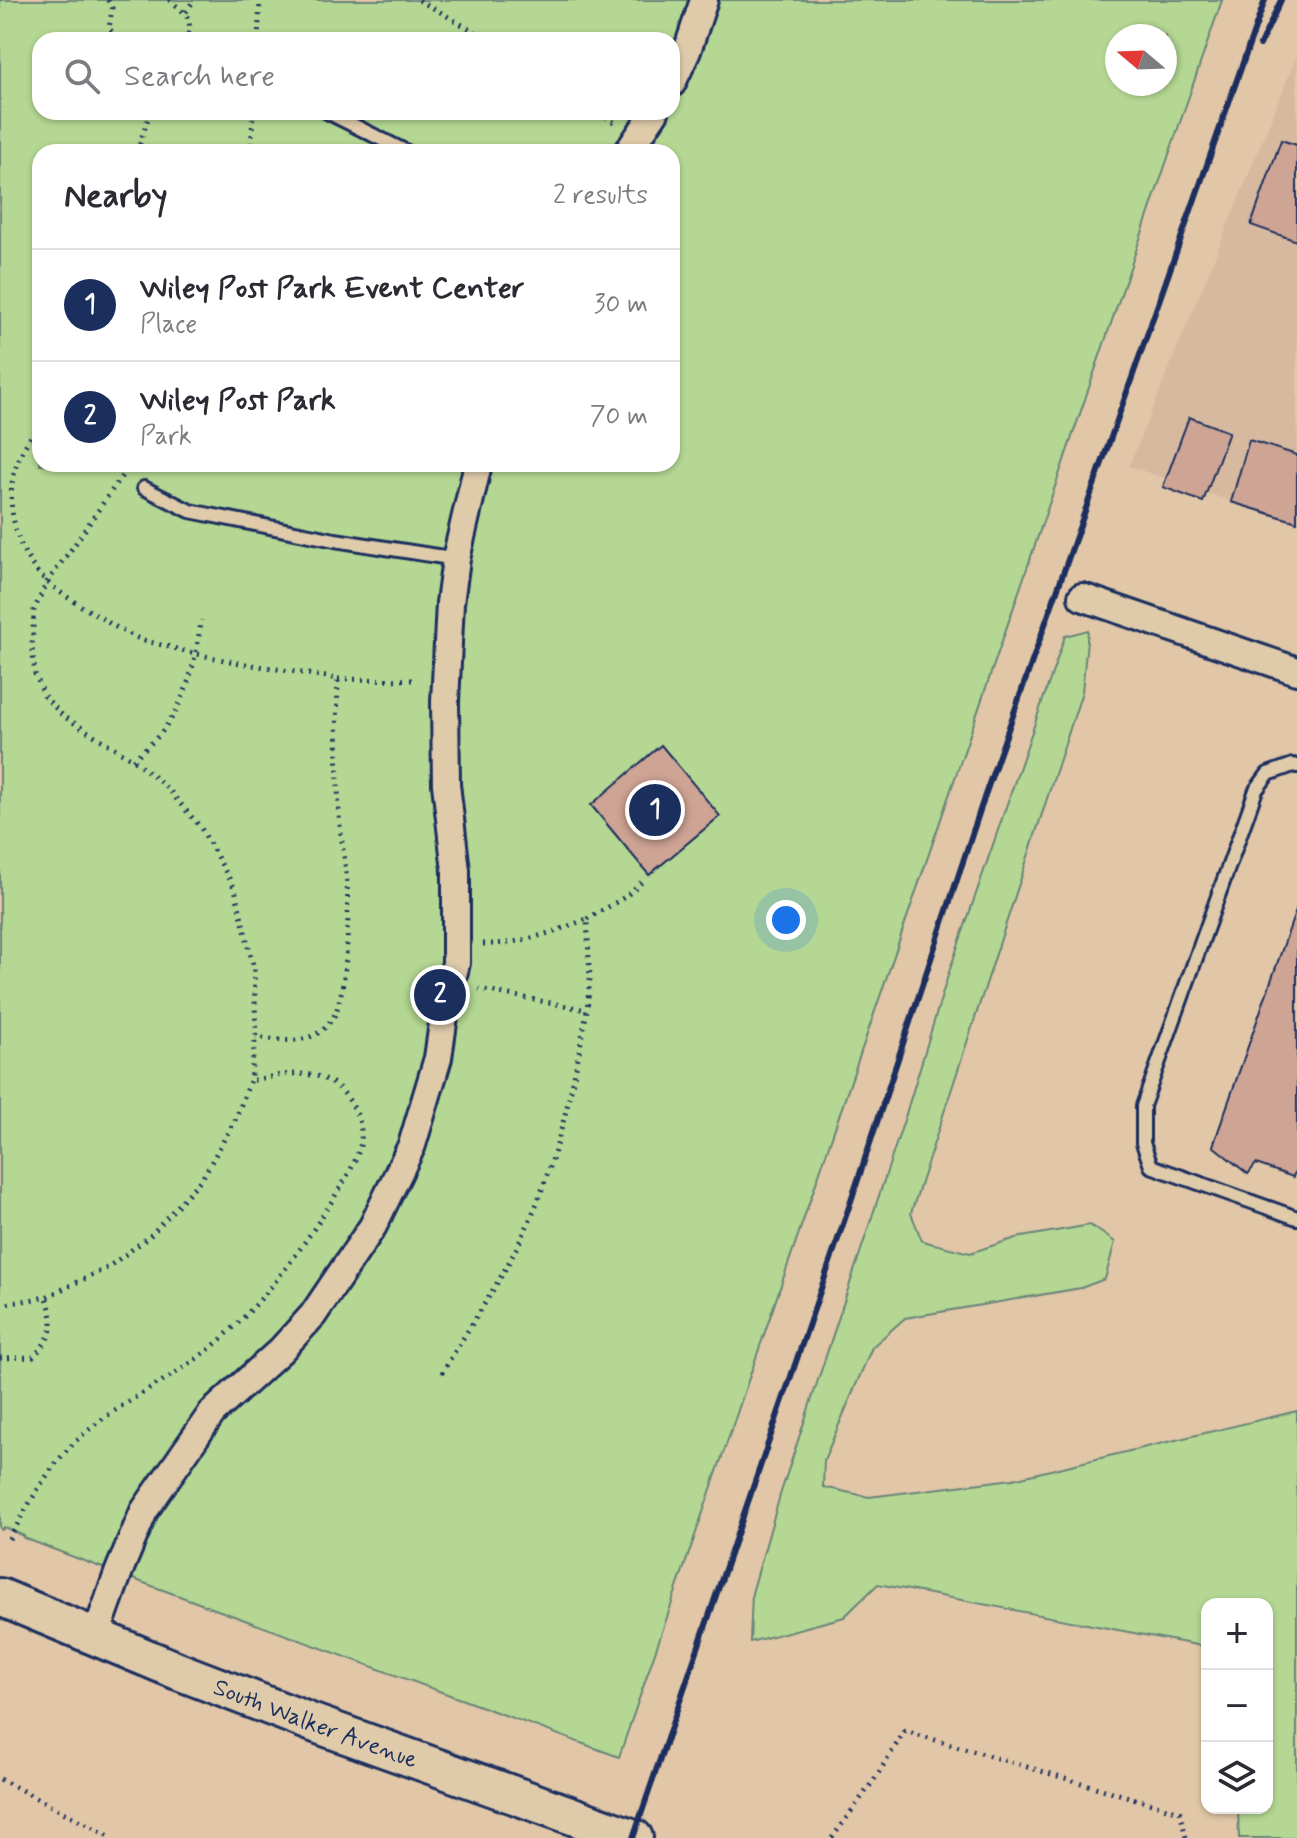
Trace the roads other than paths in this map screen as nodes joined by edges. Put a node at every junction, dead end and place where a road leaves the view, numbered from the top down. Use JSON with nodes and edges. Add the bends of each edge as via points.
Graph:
{"nodes":[{"id":1,"x":704,"y":0,"type":"edge"},
{"id":2,"x":680,"y":66,"type":"edge"},
{"id":3,"x":343,"y":120,"type":"edge"},
{"id":4,"x":650,"y":120,"type":"edge"},
{"id":5,"x":391,"y":144,"type":"edge"},
{"id":6,"x":633,"y":144,"type":"edge"},
{"id":7,"x":476,"y":472,"type":"edge"},
{"id":8,"x":144,"y":488,"type":"dead end"},
{"id":9,"x":456,"y":559,"type":"junction"},
{"id":10,"x":1082,"y":597,"type":"dead end"},
{"id":11,"x":1297,"y":671,"type":"edge"},
{"id":12,"x":1297,"y":766,"type":"edge"},
{"id":13,"x":1297,"y":1218,"type":"edge"},
{"id":14,"x":0,"y":1597,"type":"edge"},
{"id":15,"x":95,"y":1638,"type":"junction"},
{"id":16,"x":634,"y":1838,"type":"edge"}],
"edges":[{"from":1,"to":2,"type":"street"},
{"from":3,"to":5,"type":"lane"},
{"from":4,"to":6,"type":"street"},
{"from":7,"to":9,"type":"street"},
{"from":8,"to":9,"type":"lane","via":[[190,511]]},
{"from":9,"to":15,"type":"street","via":[[445,740],[456,871],[456,963],[438,1058],[412,1145],[373,1226],[313,1315],[212,1413],[144,1511]]},
{"from":10,"to":11,"type":"street"},
{"from":12,"to":13,"type":"lane","via":[[1268,774],[1256,790],[1143,1106],[1143,1143],[1151,1166]]},
{"from":14,"to":15,"type":"main road","name":"South Walker Avenue"},
{"from":15,"to":16,"type":"main road","name":"South Walker Avenue"}]}
